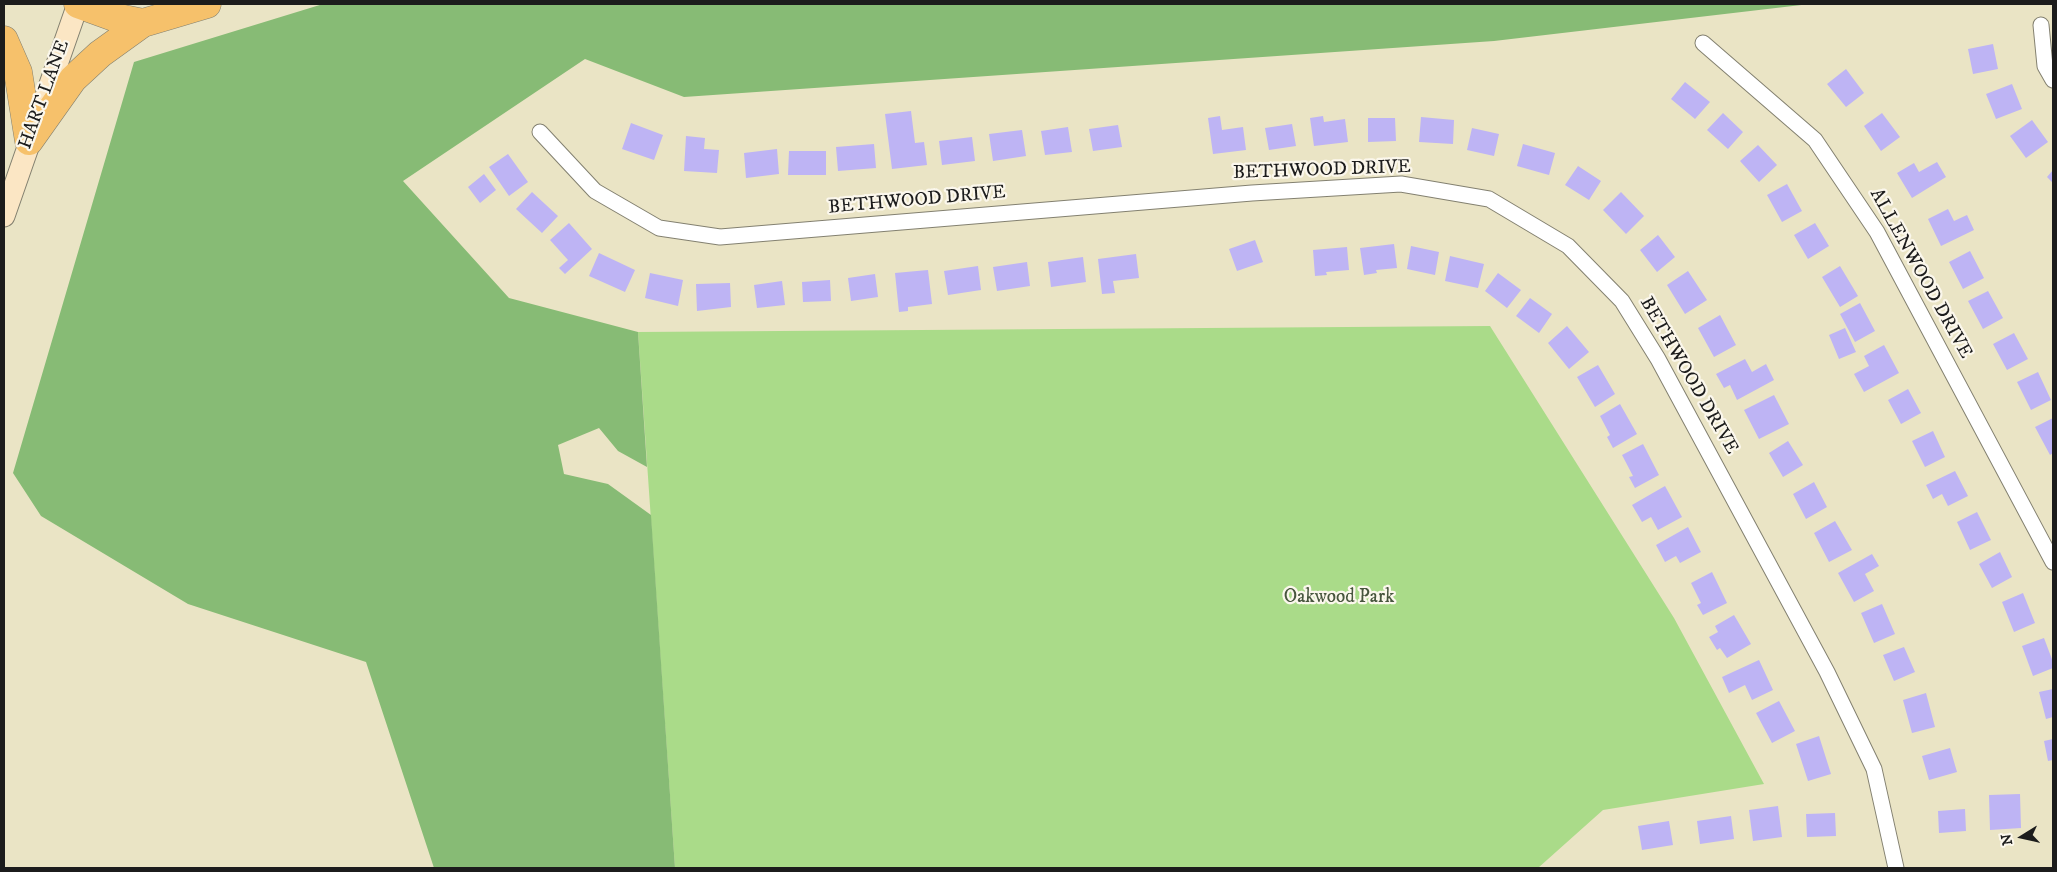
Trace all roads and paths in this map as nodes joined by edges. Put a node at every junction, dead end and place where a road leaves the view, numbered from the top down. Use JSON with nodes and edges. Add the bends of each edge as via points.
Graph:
{"nodes":[{"id":1,"x":78,"y":4,"type":"edge"},
{"id":2,"x":207,"y":4,"type":"edge"},
{"id":3,"x":143,"y":23,"type":"junction"},
{"id":4,"x":2041,"y":25,"type":"dead end"},
{"id":5,"x":4,"y":40,"type":"edge"},
{"id":6,"x":1704,"y":43,"type":"dead end"},
{"id":7,"x":2053,"y":80,"type":"edge"},
{"id":8,"x":540,"y":132,"type":"dead end"},
{"id":9,"x":29,"y":141,"type":"junction"},
{"id":10,"x":4,"y":216,"type":"edge"},
{"id":11,"x":2053,"y":562,"type":"edge"},
{"id":12,"x":1896,"y":868,"type":"edge"}],
"edges":[{"from":1,"to":3,"type":"highway"},
{"from":1,"to":9,"type":"main road","name":"HART LANE"},
{"from":2,"to":3,"type":"highway"},
{"from":3,"to":9,"type":"highway","via":[[100,54],[73,79]]},
{"from":4,"to":7,"type":"street","via":[[2045,66]]},
{"from":5,"to":9,"type":"highway","via":[[18,72]]},
{"from":6,"to":11,"type":"street","name":"ALLENWOOD DRIVE","via":[[1815,140],[1877,232]]},
{"from":8,"to":12,"type":"street","name":"BETHWOOD DRIVE","via":[[595,191],[659,228],[720,237],[1252,193],[1401,184],[1489,199],[1568,246],[1622,301],[1658,360],[1827,672],[1874,769]]},
{"from":9,"to":10,"type":"main road","name":"HART LANE"}]}
